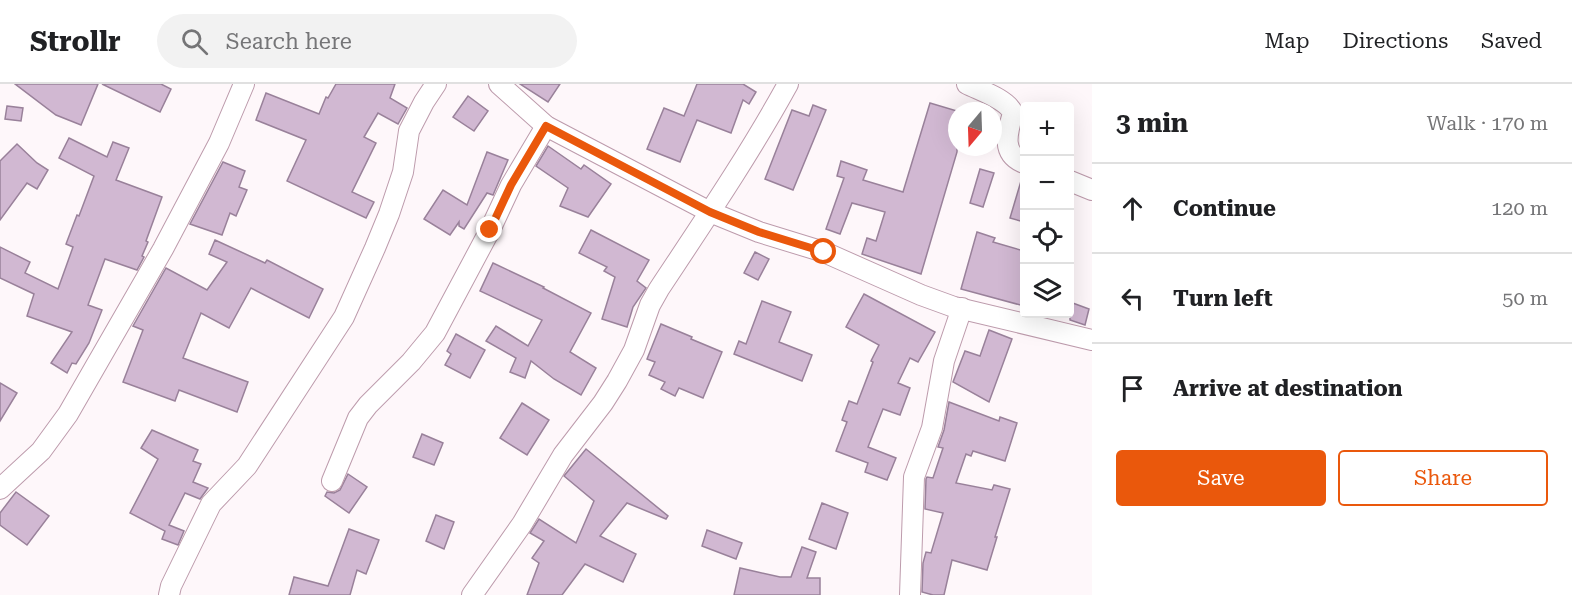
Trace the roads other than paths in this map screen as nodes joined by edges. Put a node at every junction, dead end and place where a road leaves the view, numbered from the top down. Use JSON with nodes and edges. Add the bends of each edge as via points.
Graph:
{"nodes":[{"id":1,"x":244,"y":84,"type":"edge"},
{"id":2,"x":436,"y":84,"type":"edge"},
{"id":3,"x":499,"y":84,"type":"edge"},
{"id":4,"x":788,"y":84,"type":"edge"},
{"id":5,"x":968,"y":84,"type":"edge"},
{"id":6,"x":546,"y":126,"type":"junction"},
{"id":7,"x":1020,"y":160,"type":"edge"},
{"id":8,"x":1074,"y":183,"type":"edge"},
{"id":9,"x":1092,"y":190,"type":"edge"},
{"id":10,"x":710,"y":212,"type":"junction"},
{"id":11,"x":962,"y":308,"type":"junction"},
{"id":12,"x":1092,"y":340,"type":"edge"},
{"id":13,"x":333,"y":481,"type":"dead end"},
{"id":14,"x":0,"y":489,"type":"edge"},
{"id":15,"x":169,"y":595,"type":"edge"},
{"id":16,"x":472,"y":595,"type":"edge"},
{"id":17,"x":910,"y":595,"type":"edge"}],
"edges":[{"from":1,"to":14,"type":"street","via":[[219,142],[163,249],[68,414],[41,451]]},
{"from":2,"to":15,"type":"street","via":[[409,130],[403,172],[389,214],[344,317],[247,466],[212,504]]},
{"from":3,"to":6,"type":"street"},
{"from":4,"to":10,"type":"street"},
{"from":5,"to":7,"type":"street","via":[[1012,109],[1007,144],[1010,154]]},
{"from":6,"to":10,"type":"street"},
{"from":6,"to":13,"type":"street","via":[[435,333],[358,418]]},
{"from":8,"to":9,"type":"street"},
{"from":10,"to":11,"type":"street","via":[[824,252],[921,295]]},
{"from":10,"to":16,"type":"street","via":[[650,305],[634,350],[603,403],[563,455],[522,524]]},
{"from":11,"to":12,"type":"street"},
{"from":11,"to":17,"type":"street","via":[[944,361],[932,428],[914,477]]}]}
